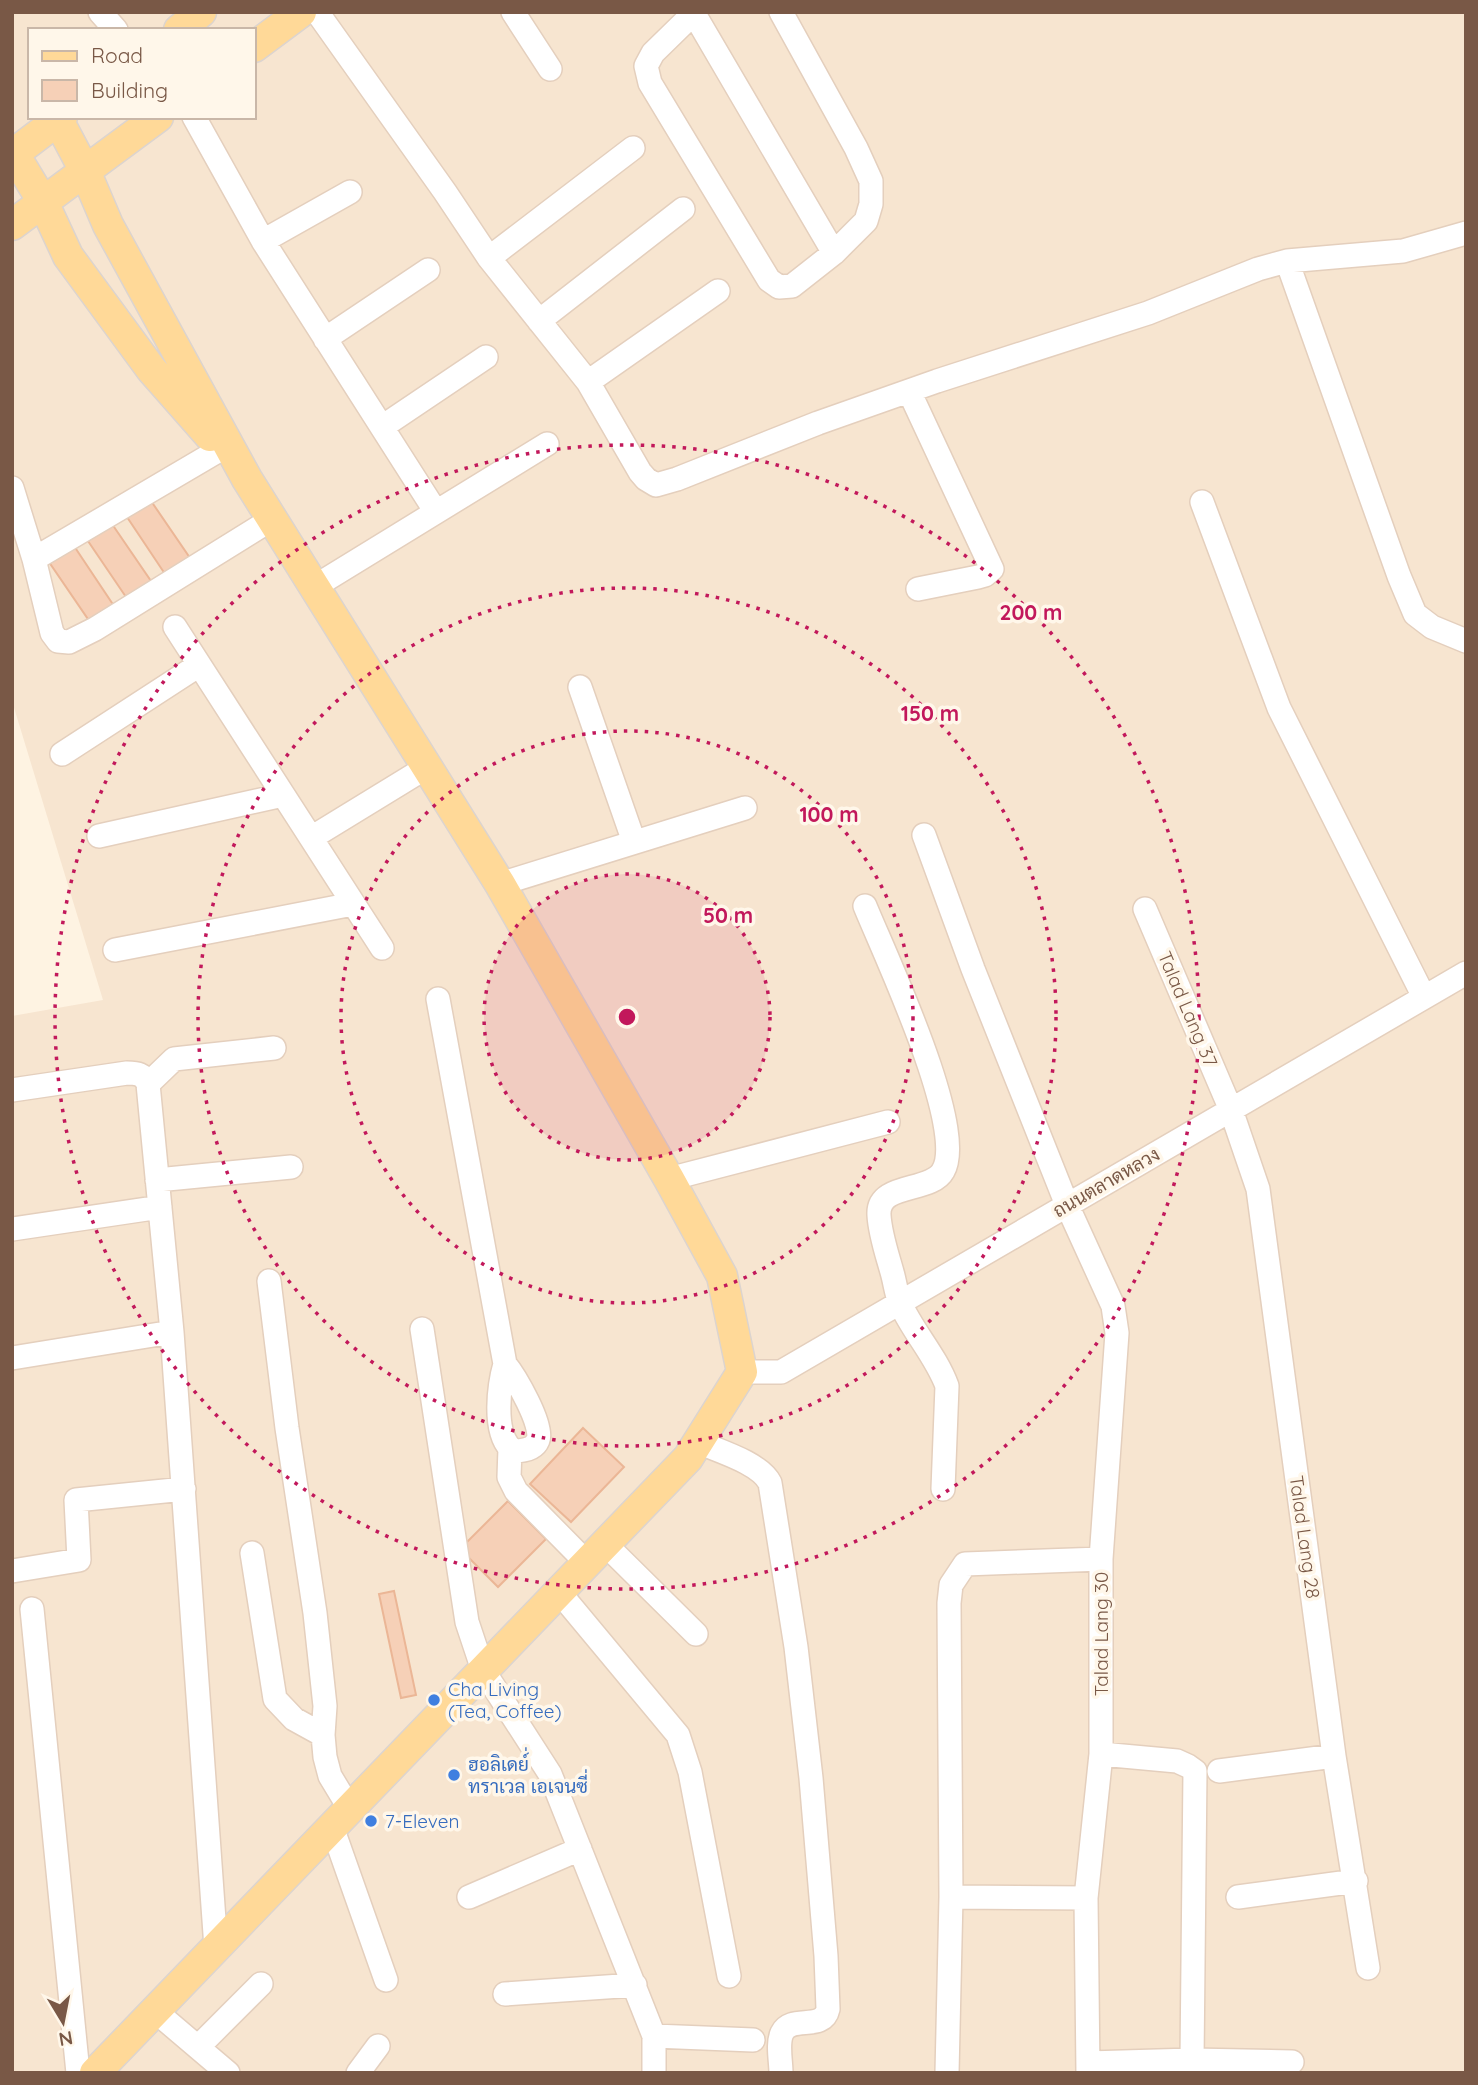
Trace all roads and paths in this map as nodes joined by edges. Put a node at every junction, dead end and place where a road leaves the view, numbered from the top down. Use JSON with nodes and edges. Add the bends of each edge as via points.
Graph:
{"nodes":[{"id":1,"x":100,"y":12,"type":"edge"},
{"id":2,"x":201,"y":12,"type":"edge"},
{"id":3,"x":301,"y":12,"type":"edge"},
{"id":4,"x":317,"y":12,"type":"edge"},
{"id":5,"x":513,"y":12,"type":"edge"},
{"id":6,"x":694,"y":12,"type":"edge"},
{"id":7,"x":781,"y":12,"type":"edge"},
{"id":8,"x":115,"y":28,"type":"edge"},
{"id":9,"x":181,"y":28,"type":"edge"},
{"id":10,"x":256,"y":46,"type":"edge"},
{"id":11,"x":550,"y":69,"type":"dead end"},
{"id":12,"x":60,"y":119,"type":"edge"},
{"id":13,"x":155,"y":119,"type":"edge"},
{"id":14,"x":195,"y":119,"type":"edge"},
{"id":15,"x":633,"y":148,"type":"dead end"},
{"id":16,"x":13,"y":154,"type":"edge"},
{"id":17,"x":85,"y":171,"type":"junction"},
{"id":18,"x":350,"y":192,"type":"dead end"},
{"id":19,"x":43,"y":202,"type":"junction"},
{"id":20,"x":683,"y":209,"type":"dead end"},
{"id":21,"x":12,"y":225,"type":"edge"},
{"id":22,"x":1466,"y":233,"type":"edge"},
{"id":23,"x":263,"y":241,"type":"junction"},
{"id":24,"x":834,"y":253,"type":"junction"},
{"id":25,"x":489,"y":258,"type":"junction"},
{"id":26,"x":1287,"y":261,"type":"junction"},
{"id":27,"x":428,"y":271,"type":"dead end"},
{"id":28,"x":718,"y":291,"type":"dead end"},
{"id":29,"x":539,"y":321,"type":"junction"},
{"id":30,"x":325,"y":339,"type":"junction"},
{"id":31,"x":486,"y":357,"type":"dead end"},
{"id":32,"x":588,"y":382,"type":"junction"},
{"id":33,"x":909,"y":391,"type":"junction"},
{"id":34,"x":382,"y":427,"type":"junction"},
{"id":35,"x":547,"y":444,"type":"dead end"},
{"id":36,"x":221,"y":449,"type":"junction"},
{"id":37,"x":247,"y":479,"type":"junction"},
{"id":38,"x":12,"y":488,"type":"edge"},
{"id":39,"x":1202,"y":502,"type":"dead end"},
{"id":40,"x":436,"y":513,"type":"junction"},
{"id":41,"x":272,"y":519,"type":"junction"},
{"id":42,"x":34,"y":559,"type":"junction"},
{"id":43,"x":314,"y":587,"type":"junction"},
{"id":44,"x":918,"y":589,"type":"dead end"},
{"id":45,"x":175,"y":627,"type":"dead end"},
{"id":46,"x":1466,"y":641,"type":"edge"},
{"id":47,"x":199,"y":665,"type":"junction"},
{"id":48,"x":580,"y":687,"type":"dead end"},
{"id":49,"x":62,"y":754,"type":"dead end"},
{"id":50,"x":426,"y":767,"type":"junction"},
{"id":51,"x":284,"y":795,"type":"junction"},
{"id":52,"x":746,"y":808,"type":"dead end"},
{"id":53,"x":924,"y":835,"type":"dead end"},
{"id":54,"x":99,"y":836,"type":"dead end"},
{"id":55,"x":311,"y":838,"type":"junction"},
{"id":56,"x":634,"y":842,"type":"junction"},
{"id":57,"x":500,"y":884,"type":"junction"},
{"id":58,"x":353,"y":904,"type":"junction"},
{"id":59,"x":865,"y":906,"type":"dead end"},
{"id":60,"x":1145,"y":909,"type":"dead end"},
{"id":61,"x":382,"y":948,"type":"dead end"},
{"id":62,"x":115,"y":950,"type":"dead end"},
{"id":63,"x":1466,"y":973,"type":"edge"},
{"id":64,"x":1424,"y":997,"type":"junction"},
{"id":65,"x":438,"y":999,"type":"dead end"},
{"id":66,"x":274,"y":1048,"type":"dead end"},
{"id":67,"x":148,"y":1084,"type":"junction"},
{"id":68,"x":12,"y":1090,"type":"edge"},
{"id":69,"x":1231,"y":1110,"type":"junction"},
{"id":70,"x":888,"y":1122,"type":"dead end"},
{"id":71,"x":291,"y":1167,"type":"dead end"},
{"id":72,"x":669,"y":1178,"type":"junction"},
{"id":73,"x":157,"y":1180,"type":"junction"},
{"id":74,"x":1067,"y":1205,"type":"junction"},
{"id":75,"x":160,"y":1207,"type":"junction"},
{"id":76,"x":12,"y":1229,"type":"edge"},
{"id":77,"x":269,"y":1282,"type":"dead end"},
{"id":78,"x":900,"y":1303,"type":"junction"},
{"id":79,"x":422,"y":1329,"type":"dead end"},
{"id":80,"x":173,"y":1332,"type":"junction"},
{"id":81,"x":12,"y":1358,"type":"edge"},
{"id":82,"x":505,"y":1364,"type":"junction"},
{"id":83,"x":742,"y":1372,"type":"junction"},
{"id":84,"x":698,"y":1442,"type":"junction"},
{"id":85,"x":510,"y":1448,"type":"junction"},
{"id":86,"x":184,"y":1489,"type":"junction"},
{"id":87,"x":943,"y":1489,"type":"dead end"},
{"id":88,"x":252,"y":1553,"type":"dead end"},
{"id":89,"x":596,"y":1554,"type":"junction"},
{"id":90,"x":1101,"y":1559,"type":"junction"},
{"id":91,"x":12,"y":1571,"type":"edge"},
{"id":92,"x":559,"y":1592,"type":"junction"},
{"id":93,"x":32,"y":1609,"type":"dead end"},
{"id":94,"x":696,"y":1634,"type":"dead end"},
{"id":95,"x":483,"y":1671,"type":"junction"},
{"id":96,"x":323,"y":1735,"type":"junction"},
{"id":97,"x":1101,"y":1754,"type":"junction"},
{"id":98,"x":1334,"y":1756,"type":"junction"},
{"id":99,"x":1219,"y":1771,"type":"dead end"},
{"id":100,"x":341,"y":1818,"type":"junction"},
{"id":101,"x":580,"y":1849,"type":"junction"},
{"id":102,"x":1356,"y":1881,"type":"junction"},
{"id":103,"x":469,"y":1897,"type":"dead end"},
{"id":104,"x":951,"y":1897,"type":"junction"},
{"id":105,"x":1238,"y":1897,"type":"dead end"},
{"id":106,"x":1086,"y":1898,"type":"junction"},
{"id":107,"x":216,"y":1948,"type":"junction"},
{"id":108,"x":1368,"y":1968,"type":"dead end"},
{"id":109,"x":729,"y":1976,"type":"dead end"},
{"id":110,"x":386,"y":1980,"type":"dead end"},
{"id":111,"x":261,"y":1984,"type":"dead end"},
{"id":112,"x":635,"y":1985,"type":"junction"},
{"id":113,"x":505,"y":1994,"type":"dead end"},
{"id":114,"x":155,"y":2011,"type":"junction"},
{"id":115,"x":654,"y":2036,"type":"junction"},
{"id":116,"x":753,"y":2039,"type":"dead end"},
{"id":117,"x":378,"y":2046,"type":"dead end"},
{"id":118,"x":198,"y":2047,"type":"junction"},
{"id":119,"x":1192,"y":2060,"type":"junction"},
{"id":120,"x":1292,"y":2062,"type":"dead end"},
{"id":121,"x":1088,"y":2068,"type":"edge"},
{"id":122,"x":78,"y":2073,"type":"edge"},
{"id":123,"x":95,"y":2073,"type":"edge"},
{"id":124,"x":228,"y":2073,"type":"edge"},
{"id":125,"x":358,"y":2073,"type":"edge"},
{"id":126,"x":654,"y":2073,"type":"edge"},
{"id":127,"x":781,"y":2073,"type":"edge"},
{"id":128,"x":947,"y":2073,"type":"edge"}],
"edges":[{"from":1,"to":8,"type":"street"},
{"from":2,"to":9,"type":"main road"},
{"from":3,"to":10,"type":"main road"},
{"from":4,"to":25,"type":"street"},
{"from":5,"to":11,"type":"street"},
{"from":6,"to":24,"type":"street"},
{"from":6,"to":24,"type":"street","via":[[646,66],[650,83],[686,146],[769,280],[779,287],[792,286]]},
{"from":7,"to":24,"type":"street","via":[[870,181],[866,221]]},
{"from":12,"to":16,"type":"main road"},
{"from":12,"to":17,"type":"main road"},
{"from":13,"to":17,"type":"main road"},
{"from":14,"to":23,"type":"street"},
{"from":15,"to":25,"type":"street"},
{"from":16,"to":19,"type":"main road"},
{"from":17,"to":19,"type":"main road"},
{"from":17,"to":37,"type":"main road","via":[[108,225]]},
{"from":18,"to":23,"type":"street"},
{"from":19,"to":21,"type":"main road"},
{"from":19,"to":36,"type":"main road","via":[[68,256],[151,369]]},
{"from":20,"to":29,"type":"street"},
{"from":22,"to":26,"type":"street","via":[[1403,251]]},
{"from":23,"to":30,"type":"street"},
{"from":25,"to":29,"type":"street"},
{"from":26,"to":33,"type":"street","via":[[1155,311]]},
{"from":26,"to":46,"type":"street","via":[[1415,614],[1432,627]]},
{"from":27,"to":30,"type":"street"},
{"from":28,"to":32,"type":"street"},
{"from":29,"to":32,"type":"street"},
{"from":30,"to":34,"type":"street"},
{"from":31,"to":34,"type":"street"},
{"from":32,"to":33,"type":"street","via":[[640,472],[656,485]]},
{"from":33,"to":44,"type":"street","via":[[992,569],[978,577]]},
{"from":34,"to":40,"type":"street"},
{"from":35,"to":40,"type":"street"},
{"from":36,"to":37,"type":"main road"},
{"from":36,"to":42,"type":"street"},
{"from":37,"to":41,"type":"main road"},
{"from":38,"to":42,"type":"street"},
{"from":39,"to":64,"type":"street","via":[[1279,708]]},
{"from":40,"to":43,"type":"street"},
{"from":41,"to":42,"type":"street","via":[[69,642],[58,641],[52,633]]},
{"from":41,"to":43,"type":"main road"},
{"from":43,"to":50,"type":"main road"},
{"from":45,"to":47,"type":"street"},
{"from":47,"to":49,"type":"street"},
{"from":47,"to":51,"type":"street"},
{"from":48,"to":56,"type":"street"},
{"from":50,"to":55,"type":"street"},
{"from":50,"to":57,"type":"main road"},
{"from":51,"to":54,"type":"street"},
{"from":51,"to":55,"type":"street"},
{"from":52,"to":56,"type":"street"},
{"from":53,"to":74,"type":"street","name":"Talad Lang 30"},
{"from":55,"to":58,"type":"street"},
{"from":56,"to":57,"type":"street"},
{"from":57,"to":72,"type":"main road"},
{"from":58,"to":61,"type":"street"},
{"from":58,"to":62,"type":"street"},
{"from":59,"to":78,"type":"street","via":[[926,1053],[948,1141],[945,1170],[938,1177],[892,1194],[879,1207]]},
{"from":60,"to":69,"type":"street","name":"Talad Lang 37"},
{"from":63,"to":64,"type":"street","name":"ถนนตลาดหลวง"},
{"from":64,"to":69,"type":"street","name":"ถนนตลาดหลวง"},
{"from":65,"to":82,"type":"street"},
{"from":66,"to":67,"type":"street","via":[[174,1059]]},
{"from":67,"to":68,"type":"street","via":[[138,1073],[127,1073]]},
{"from":67,"to":73,"type":"street"},
{"from":69,"to":74,"type":"street","name":"ถนนตลาดหลวง"},
{"from":69,"to":98,"type":"street","name":"Talad Lang 28","via":[[1258,1189]]},
{"from":70,"to":72,"type":"street"},
{"from":71,"to":73,"type":"street"},
{"from":72,"to":83,"type":"main road","via":[[722,1276]]},
{"from":73,"to":75,"type":"street"},
{"from":74,"to":78,"type":"street","name":"ถนนตลาดหลวง"},
{"from":74,"to":90,"type":"street","name":"Talad Lang 30","via":[[1113,1306],[1117,1333]]},
{"from":75,"to":76,"type":"street"},
{"from":75,"to":80,"type":"street"},
{"from":77,"to":96,"type":"street","via":[[315,1613],[325,1706]]},
{"from":78,"to":83,"type":"street","name":"ถนนตลาดหลวง","via":[[781,1372]]},
{"from":78,"to":87,"type":"street","via":[[947,1386]]},
{"from":79,"to":95,"type":"street","via":[[462,1599]]},
{"from":80,"to":81,"type":"street"},
{"from":80,"to":86,"type":"street"},
{"from":82,"to":85,"type":"street","via":[[499,1404],[503,1436]]},
{"from":82,"to":85,"type":"street","via":[[522,1388],[539,1434],[527,1450]]},
{"from":83,"to":84,"type":"main road"},
{"from":84,"to":89,"type":"main road"},
{"from":84,"to":127,"type":"street","via":[[768,1477],[796,1647],[828,2009],[820,2020],[793,2024],[783,2031]]},
{"from":85,"to":89,"type":"street","via":[[509,1477],[516,1491]]},
{"from":86,"to":91,"type":"street","via":[[76,1500],[79,1560]]},
{"from":86,"to":107,"type":"street"},
{"from":88,"to":96,"type":"street","via":[[275,1699],[294,1719]]},
{"from":89,"to":92,"type":"main road"},
{"from":89,"to":94,"type":"street"},
{"from":90,"to":97,"type":"street","name":"Talad Lang 30"},
{"from":90,"to":104,"type":"street","via":[[965,1564],[951,1585]]},
{"from":92,"to":95,"type":"main road"},
{"from":92,"to":109,"type":"street","via":[[678,1735],[690,1772]]},
{"from":93,"to":122,"type":"street"},
{"from":95,"to":100,"type":"main road"},
{"from":95,"to":101,"type":"street","via":[[546,1766]]},
{"from":96,"to":100,"type":"street"},
{"from":97,"to":106,"type":"street","name":"Talad Lang 30"},
{"from":97,"to":119,"type":"street","via":[[1177,1762],[1195,1771]]},
{"from":98,"to":99,"type":"street"},
{"from":98,"to":102,"type":"street","name":"Talad Lang 28"},
{"from":100,"to":107,"type":"main road"},
{"from":100,"to":110,"type":"street"},
{"from":101,"to":103,"type":"street"},
{"from":101,"to":112,"type":"street"},
{"from":102,"to":105,"type":"street"},
{"from":102,"to":108,"type":"street","name":"Talad Lang 28"},
{"from":104,"to":106,"type":"street"},
{"from":104,"to":128,"type":"street"},
{"from":106,"to":121,"type":"street","name":"Talad Lang 30"},
{"from":107,"to":114,"type":"main road"},
{"from":111,"to":118,"type":"street"},
{"from":112,"to":113,"type":"street"},
{"from":112,"to":115,"type":"street"},
{"from":114,"to":118,"type":"street"},
{"from":114,"to":123,"type":"main road"},
{"from":115,"to":116,"type":"street"},
{"from":115,"to":126,"type":"street"},
{"from":117,"to":125,"type":"street"},
{"from":118,"to":124,"type":"street"},
{"from":119,"to":120,"type":"street"},
{"from":119,"to":121,"type":"street"}]}
